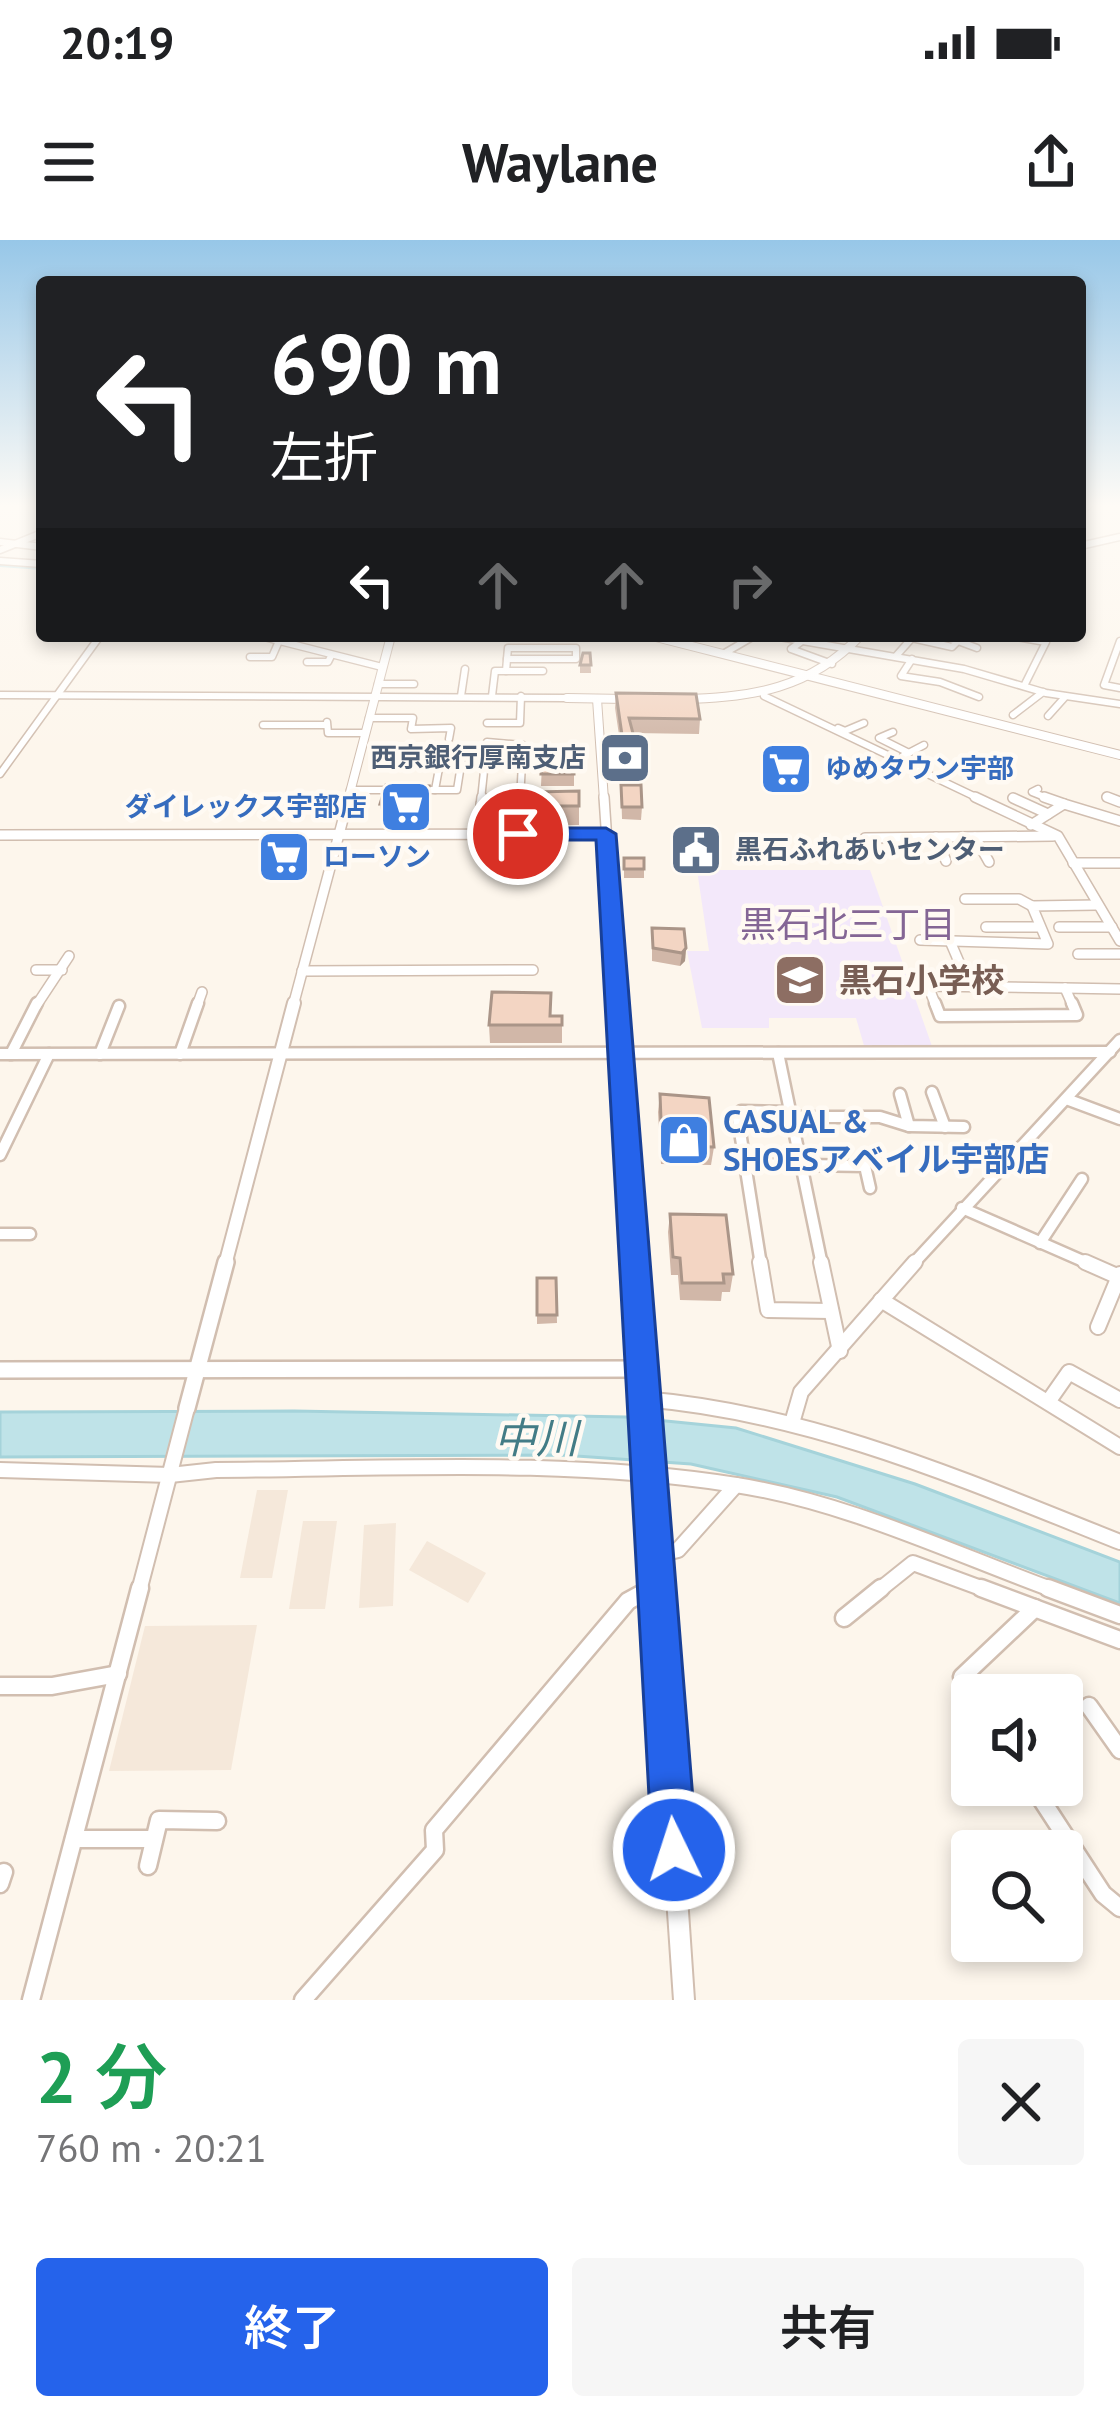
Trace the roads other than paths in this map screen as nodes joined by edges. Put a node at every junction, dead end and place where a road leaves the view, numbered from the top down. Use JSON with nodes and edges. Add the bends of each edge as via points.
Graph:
{"nodes":[{"id":1,"x":1120,"y":641,"type":"edge"},
{"id":2,"x":96,"y":642,"type":"edge"},
{"id":3,"x":279,"y":642,"type":"edge"},
{"id":4,"x":282,"y":642,"type":"edge"},
{"id":5,"x":389,"y":642,"type":"edge"},
{"id":6,"x":676,"y":642,"type":"edge"},
{"id":7,"x":744,"y":642,"type":"edge"},
{"id":8,"x":801,"y":642,"type":"edge"},
{"id":9,"x":808,"y":642,"type":"edge"},
{"id":10,"x":855,"y":642,"type":"edge"},
{"id":11,"x":908,"y":642,"type":"edge"},
{"id":12,"x":934,"y":642,"type":"edge"},
{"id":13,"x":950,"y":642,"type":"edge"},
{"id":14,"x":1046,"y":642,"type":"edge"},
{"id":15,"x":956,"y":646,"type":"junction"},
{"id":16,"x":977,"y":648,"type":"dead end"},
{"id":17,"x":850,"y":649,"type":"junction"},
{"id":18,"x":723,"y":654,"type":"junction"},
{"id":19,"x":331,"y":656,"type":"junction"},
{"id":20,"x":896,"y":656,"type":"junction"},
{"id":21,"x":250,"y":657,"type":"dead end"},
{"id":22,"x":507,"y":659,"type":"junction"},
{"id":23,"x":912,"y":659,"type":"junction"},
{"id":24,"x":307,"y":662,"type":"dead end"},
{"id":25,"x":364,"y":662,"type":"junction"},
{"id":26,"x":832,"y":664,"type":"junction"},
{"id":27,"x":1116,"y":664,"type":"edge"},
{"id":28,"x":382,"y":667,"type":"junction"},
{"id":29,"x":465,"y":669,"type":"dead end"},
{"id":30,"x":506,"y":671,"type":"junction"},
{"id":31,"x":543,"y":671,"type":"dead end"},
{"id":32,"x":359,"y":673,"type":"dead end"},
{"id":33,"x":806,"y":677,"type":"junction"},
{"id":34,"x":378,"y":684,"type":"junction"},
{"id":35,"x":414,"y":684,"type":"dead end"},
{"id":36,"x":1120,"y":685,"type":"edge"},
{"id":37,"x":1024,"y":686,"type":"junction"},
{"id":38,"x":1042,"y":692,"type":"junction"},
{"id":39,"x":0,"y":695,"type":"edge"},
{"id":40,"x":57,"y":695,"type":"junction"},
{"id":41,"x":375,"y":696,"type":"junction"},
{"id":42,"x":460,"y":696,"type":"junction"},
{"id":43,"x":492,"y":696,"type":"junction"},
{"id":44,"x":521,"y":696,"type":"junction"},
{"id":45,"x":764,"y":696,"type":"junction"},
{"id":46,"x":979,"y":697,"type":"dead end"},
{"id":47,"x":1065,"y":697,"type":"junction"},
{"id":48,"x":567,"y":698,"type":"joint"},
{"id":49,"x":597,"y":699,"type":"junction"},
{"id":50,"x":632,"y":699,"type":"edge"},
{"id":51,"x":677,"y":699,"type":"edge"},
{"id":52,"x":1120,"y":704,"type":"edge"},
{"id":53,"x":797,"y":712,"type":"junction"},
{"id":54,"x":1012,"y":715,"type":"dead end"},
{"id":55,"x":1048,"y":716,"type":"dead end"},
{"id":56,"x":369,"y":718,"type":"junction"},
{"id":57,"x":488,"y":723,"type":"dead end"},
{"id":58,"x":864,"y":723,"type":"dead end"},
{"id":59,"x":263,"y":725,"type":"dead end"},
{"id":60,"x":893,"y":732,"type":"dead end"},
{"id":61,"x":365,"y":733,"type":"junction"},
{"id":62,"x":449,"y":739,"type":"dead end"},
{"id":63,"x":924,"y":746,"type":"dead end"},
{"id":64,"x":909,"y":753,"type":"junction"},
{"id":65,"x":1120,"y":755,"type":"edge"},
{"id":66,"x":895,"y":760,"type":"junction"},
{"id":67,"x":0,"y":773,"type":"edge"},
{"id":68,"x":1038,"y":789,"type":"dead end"},
{"id":69,"x":350,"y":790,"type":"junction"},
{"id":70,"x":435,"y":790,"type":"junction"},
{"id":71,"x":1108,"y":797,"type":"dead end"},
{"id":72,"x":1013,"y":798,"type":"dead end"},
{"id":73,"x":1120,"y":802,"type":"edge"},
{"id":74,"x":481,"y":804,"type":"junction"},
{"id":75,"x":1064,"y":804,"type":"junction"},
{"id":76,"x":1048,"y":814,"type":"junction"},
{"id":77,"x":1120,"y":820,"type":"edge"},
{"id":78,"x":1031,"y":825,"type":"junction"},
{"id":79,"x":478,"y":834,"type":"junction"},
{"id":80,"x":606,"y":834,"type":"junction"},
{"id":81,"x":0,"y":835,"type":"edge"},
{"id":82,"x":338,"y":835,"type":"junction"},
{"id":83,"x":1058,"y":836,"type":"junction"},
{"id":84,"x":936,"y":837,"type":"junction"},
{"id":85,"x":975,"y":837,"type":"junction"},
{"id":86,"x":865,"y":838,"type":"dead end"},
{"id":87,"x":946,"y":861,"type":"dead end"},
{"id":88,"x":989,"y":862,"type":"dead end"},
{"id":89,"x":1073,"y":863,"type":"junction"},
{"id":90,"x":1120,"y":863,"type":"edge"},
{"id":91,"x":965,"y":899,"type":"dead end"},
{"id":92,"x":1032,"y":905,"type":"junction"},
{"id":93,"x":1097,"y":905,"type":"junction"},
{"id":94,"x":986,"y":927,"type":"dead end"},
{"id":95,"x":1040,"y":927,"type":"junction"},
{"id":96,"x":1059,"y":927,"type":"dead end"},
{"id":97,"x":1112,"y":927,"type":"junction"},
{"id":98,"x":920,"y":940,"type":"dead end"},
{"id":99,"x":950,"y":941,"type":"junction"},
{"id":100,"x":1120,"y":941,"type":"edge"},
{"id":101,"x":1078,"y":954,"type":"dead end"},
{"id":102,"x":1120,"y":954,"type":"edge"},
{"id":103,"x":69,"y":956,"type":"dead end"},
{"id":104,"x":959,"y":962,"type":"dead end"},
{"id":105,"x":36,"y":970,"type":"dead end"},
{"id":106,"x":62,"y":970,"type":"junction"},
{"id":107,"x":533,"y":970,"type":"dead end"},
{"id":108,"x":302,"y":971,"type":"junction"},
{"id":109,"x":1065,"y":988,"type":"junction"},
{"id":110,"x":1120,"y":989,"type":"edge"},
{"id":111,"x":202,"y":992,"type":"dead end"},
{"id":112,"x":119,"y":1006,"type":"dead end"},
{"id":113,"x":1120,"y":1040,"type":"edge"},
{"id":114,"x":1110,"y":1052,"type":"junction"},
{"id":115,"x":622,"y":1053,"type":"junction"},
{"id":116,"x":778,"y":1053,"type":"junction"},
{"id":117,"x":5,"y":1054,"type":"edge"},
{"id":118,"x":49,"y":1054,"type":"junction"},
{"id":119,"x":100,"y":1054,"type":"junction"},
{"id":120,"x":180,"y":1054,"type":"junction"},
{"id":121,"x":280,"y":1054,"type":"junction"},
{"id":122,"x":932,"y":1092,"type":"dead end"},
{"id":123,"x":899,"y":1094,"type":"dead end"},
{"id":124,"x":1069,"y":1100,"type":"junction"},
{"id":125,"x":0,"y":1114,"type":"edge"},
{"id":126,"x":20,"y":1114,"type":"junction"},
{"id":127,"x":792,"y":1114,"type":"junction"},
{"id":128,"x":1120,"y":1119,"type":"edge"},
{"id":129,"x":909,"y":1126,"type":"junction"},
{"id":130,"x":945,"y":1126,"type":"junction"},
{"id":131,"x":964,"y":1126,"type":"dead end"},
{"id":132,"x":1,"y":1150,"type":"edge"},
{"id":133,"x":745,"y":1164,"type":"junction"},
{"id":134,"x":801,"y":1165,"type":"junction"},
{"id":135,"x":1082,"y":1179,"type":"dead end"},
{"id":136,"x":870,"y":1188,"type":"dead end"},
{"id":137,"x":962,"y":1208,"type":"junction"},
{"id":138,"x":0,"y":1234,"type":"edge"},
{"id":139,"x":30,"y":1234,"type":"dead end"},
{"id":140,"x":1040,"y":1243,"type":"junction"},
{"id":141,"x":1119,"y":1281,"type":"edge"},
{"id":142,"x":880,"y":1300,"type":"junction"},
{"id":143,"x":832,"y":1311,"type":"junction"},
{"id":144,"x":1099,"y":1327,"type":"dead end"},
{"id":145,"x":840,"y":1351,"type":"junction"},
{"id":146,"x":640,"y":1369,"type":"junction"},
{"id":147,"x":0,"y":1370,"type":"edge"},
{"id":148,"x":196,"y":1370,"type":"junction"},
{"id":149,"x":1120,"y":1400,"type":"edge"},
{"id":150,"x":642,"y":1401,"type":"junction"},
{"id":151,"x":1048,"y":1402,"type":"junction"},
{"id":152,"x":187,"y":1408,"type":"joint"},
{"id":153,"x":792,"y":1423,"type":"junction"},
{"id":154,"x":1120,"y":1447,"type":"edge"},
{"id":155,"x":0,"y":1470,"type":"edge"},
{"id":156,"x":646,"y":1473,"type":"junction"},
{"id":157,"x":170,"y":1475,"type":"junction"},
{"id":158,"x":736,"y":1485,"type":"junction"},
{"id":159,"x":1120,"y":1541,"type":"edge"},
{"id":160,"x":654,"y":1556,"type":"junction"},
{"id":161,"x":656,"y":1586,"type":"junction"},
{"id":162,"x":1035,"y":1608,"type":"junction"},
{"id":163,"x":1120,"y":1616,"type":"edge"},
{"id":164,"x":844,"y":1618,"type":"dead end"},
{"id":165,"x":1120,"y":1640,"type":"edge"},
{"id":166,"x":118,"y":1674,"type":"junction"},
{"id":167,"x":965,"y":1674,"type":"edge"},
{"id":168,"x":0,"y":1686,"type":"edge"},
{"id":169,"x":1089,"y":1706,"type":"dead end"},
{"id":170,"x":1120,"y":1750,"type":"edge"},
{"id":171,"x":1046,"y":1806,"type":"edge"},
{"id":172,"x":217,"y":1821,"type":"dead end"},
{"id":173,"x":74,"y":1839,"type":"junction"},
{"id":174,"x":154,"y":1839,"type":"junction"},
{"id":175,"x":148,"y":1866,"type":"dead end"},
{"id":176,"x":1120,"y":1908,"type":"edge"},
{"id":177,"x":31,"y":2000,"type":"edge"},
{"id":178,"x":303,"y":2000,"type":"edge"},
{"id":179,"x":684,"y":2000,"type":"edge"}],
"edges":[{"from":1,"to":27,"type":"street"},
{"from":2,"to":40,"type":"street"},
{"from":3,"to":21,"type":"street","via":[[272,657]]},
{"from":4,"to":19,"type":"street"},
{"from":5,"to":28,"type":"street"},
{"from":6,"to":18,"type":"street"},
{"from":7,"to":18,"type":"street"},
{"from":8,"to":26,"type":"street","via":[[791,649]]},
{"from":9,"to":17,"type":"street"},
{"from":10,"to":17,"type":"street"},
{"from":11,"to":20,"type":"street"},
{"from":12,"to":15,"type":"street"},
{"from":13,"to":15,"type":"street"},
{"from":14,"to":37,"type":"street"},
{"from":15,"to":16,"type":"street"},
{"from":17,"to":20,"type":"street"},
{"from":17,"to":26,"type":"street"},
{"from":18,"to":33,"type":"street"},
{"from":19,"to":24,"type":"street"},
{"from":19,"to":25,"type":"street"},
{"from":20,"to":23,"type":"street"},
{"from":22,"to":22,"type":"street","via":[[576,659],[576,648],[508,648]]},
{"from":22,"to":30,"type":"street"},
{"from":23,"to":37,"type":"street"},
{"from":23,"to":46,"type":"street","via":[[901,676]]},
{"from":25,"to":28,"type":"street"},
{"from":25,"to":32,"type":"street"},
{"from":26,"to":33,"type":"street"},
{"from":27,"to":36,"type":"street","via":[[1105,681]]},
{"from":28,"to":34,"type":"street"},
{"from":29,"to":42,"type":"street"},
{"from":30,"to":31,"type":"street"},
{"from":30,"to":43,"type":"street","via":[[495,671]]},
{"from":33,"to":45,"type":"street"},
{"from":33,"to":65,"type":"street"},
{"from":34,"to":35,"type":"street"},
{"from":34,"to":41,"type":"street"},
{"from":37,"to":38,"type":"street"},
{"from":38,"to":47,"type":"street"},
{"from":38,"to":54,"type":"street"},
{"from":39,"to":40,"type":"street"},
{"from":40,"to":41,"type":"street"},
{"from":40,"to":67,"type":"street"},
{"from":41,"to":42,"type":"street"},
{"from":41,"to":56,"type":"street"},
{"from":42,"to":43,"type":"street"},
{"from":43,"to":44,"type":"street"},
{"from":44,"to":48,"type":"street"},
{"from":44,"to":57,"type":"street","via":[[520,723]]},
{"from":45,"to":51,"type":"street"},
{"from":45,"to":53,"type":"street"},
{"from":47,"to":52,"type":"street"},
{"from":47,"to":55,"type":"street"},
{"from":48,"to":49,"type":"street"},
{"from":49,"to":50,"type":"street"},
{"from":49,"to":80,"type":"street"},
{"from":53,"to":58,"type":"street","via":[[845,731]]},
{"from":53,"to":66,"type":"street"},
{"from":56,"to":61,"type":"street"},
{"from":56,"to":62,"type":"street","via":[[413,718],[411,730],[451,728]]},
{"from":59,"to":61,"type":"street","via":[[327,722],[328,733]]},
{"from":60,"to":64,"type":"street","via":[[879,739]]},
{"from":61,"to":69,"type":"street"},
{"from":63,"to":64,"type":"street"},
{"from":64,"to":66,"type":"street"},
{"from":66,"to":78,"type":"street"},
{"from":68,"to":75,"type":"street","via":[[1032,792]]},
{"from":69,"to":70,"type":"street"},
{"from":69,"to":82,"type":"street"},
{"from":70,"to":70,"type":"street","via":[[442,752],[463,752],[457,790]]},
{"from":71,"to":73,"type":"street"},
{"from":72,"to":76,"type":"street"},
{"from":74,"to":74,"type":"street","via":[[520,801],[523,745],[487,742]]},
{"from":74,"to":79,"type":"street"},
{"from":75,"to":76,"type":"street"},
{"from":75,"to":77,"type":"street"},
{"from":76,"to":78,"type":"street"},
{"from":78,"to":83,"type":"street"},
{"from":79,"to":80,"type":"street"},
{"from":79,"to":82,"type":"street"},
{"from":80,"to":115,"type":"street"},
{"from":81,"to":82,"type":"street"},
{"from":82,"to":108,"type":"street"},
{"from":83,"to":85,"type":"street"},
{"from":83,"to":89,"type":"street"},
{"from":84,"to":85,"type":"street"},
{"from":84,"to":86,"type":"street"},
{"from":84,"to":87,"type":"street"},
{"from":85,"to":88,"type":"street"},
{"from":89,"to":90,"type":"street"},
{"from":89,"to":93,"type":"street"},
{"from":91,"to":92,"type":"street"},
{"from":92,"to":93,"type":"street"},
{"from":92,"to":95,"type":"street"},
{"from":93,"to":97,"type":"street"},
{"from":94,"to":95,"type":"street"},
{"from":95,"to":99,"type":"street","via":[[1051,948]]},
{"from":96,"to":97,"type":"street"},
{"from":97,"to":100,"type":"street"},
{"from":98,"to":99,"type":"street"},
{"from":99,"to":104,"type":"street"},
{"from":101,"to":102,"type":"street"},
{"from":103,"to":106,"type":"street"},
{"from":105,"to":106,"type":"street"},
{"from":106,"to":117,"type":"street"},
{"from":107,"to":108,"type":"street"},
{"from":108,"to":121,"type":"street"},
{"from":109,"to":109,"type":"street","via":[[1077,1015],[940,1016],[928,986]]},
{"from":109,"to":110,"type":"street"},
{"from":111,"to":120,"type":"street"},
{"from":112,"to":119,"type":"street"},
{"from":113,"to":114,"type":"street"},
{"from":114,"to":116,"type":"street"},
{"from":114,"to":124,"type":"street"},
{"from":115,"to":116,"type":"street"},
{"from":115,"to":121,"type":"street"},
{"from":115,"to":146,"type":"street"},
{"from":116,"to":127,"type":"street"},
{"from":117,"to":118,"type":"street"},
{"from":118,"to":119,"type":"street"},
{"from":118,"to":126,"type":"street"},
{"from":119,"to":120,"type":"street"},
{"from":120,"to":121,"type":"street"},
{"from":121,"to":148,"type":"street"},
{"from":122,"to":130,"type":"street"},
{"from":123,"to":129,"type":"street"},
{"from":124,"to":128,"type":"street"},
{"from":124,"to":137,"type":"street"},
{"from":125,"to":126,"type":"street"},
{"from":126,"to":132,"type":"street"},
{"from":127,"to":129,"type":"street"},
{"from":127,"to":133,"type":"street","via":[[740,1115]]},
{"from":127,"to":134,"type":"street"},
{"from":129,"to":130,"type":"street"},
{"from":130,"to":131,"type":"street"},
{"from":133,"to":134,"type":"street"},
{"from":133,"to":143,"type":"street","via":[[768,1310]]},
{"from":134,"to":136,"type":"street","via":[[865,1166]]},
{"from":134,"to":143,"type":"street"},
{"from":135,"to":140,"type":"street"},
{"from":137,"to":140,"type":"street"},
{"from":137,"to":142,"type":"street"},
{"from":138,"to":139,"type":"street"},
{"from":140,"to":141,"type":"street"},
{"from":141,"to":144,"type":"street"},
{"from":142,"to":145,"type":"street"},
{"from":142,"to":151,"type":"street"},
{"from":143,"to":145,"type":"street"},
{"from":145,"to":153,"type":"street","via":[[801,1392]]},
{"from":146,"to":148,"type":"street"},
{"from":146,"to":150,"type":"street"},
{"from":147,"to":148,"type":"street"},
{"from":148,"to":152,"type":"street"},
{"from":149,"to":151,"type":"street","via":[[1069,1372]]},
{"from":150,"to":153,"type":"street","via":[[680,1400]]},
{"from":150,"to":156,"type":"street"},
{"from":151,"to":154,"type":"street"},
{"from":152,"to":157,"type":"street"},
{"from":153,"to":159,"type":"street"},
{"from":155,"to":157,"type":"street"},
{"from":156,"to":157,"type":"street"},
{"from":156,"to":158,"type":"street"},
{"from":156,"to":160,"type":"street"},
{"from":157,"to":166,"type":"street"},
{"from":158,"to":160,"type":"street","via":[[678,1550]]},
{"from":158,"to":163,"type":"street","via":[[854,1516]]},
{"from":160,"to":161,"type":"street"},
{"from":161,"to":178,"type":"street","via":[[628,1601],[434,1830],[435,1850]]},
{"from":161,"to":179,"type":"street"},
{"from":162,"to":164,"type":"street","via":[[913,1563]]},
{"from":162,"to":165,"type":"street"},
{"from":162,"to":167,"type":"street"},
{"from":166,"to":168,"type":"street"},
{"from":166,"to":173,"type":"street"},
{"from":169,"to":170,"type":"street"},
{"from":171,"to":176,"type":"street"},
{"from":172,"to":174,"type":"street","via":[[158,1820]]},
{"from":173,"to":174,"type":"street"},
{"from":173,"to":177,"type":"street"},
{"from":174,"to":175,"type":"street"}]}
